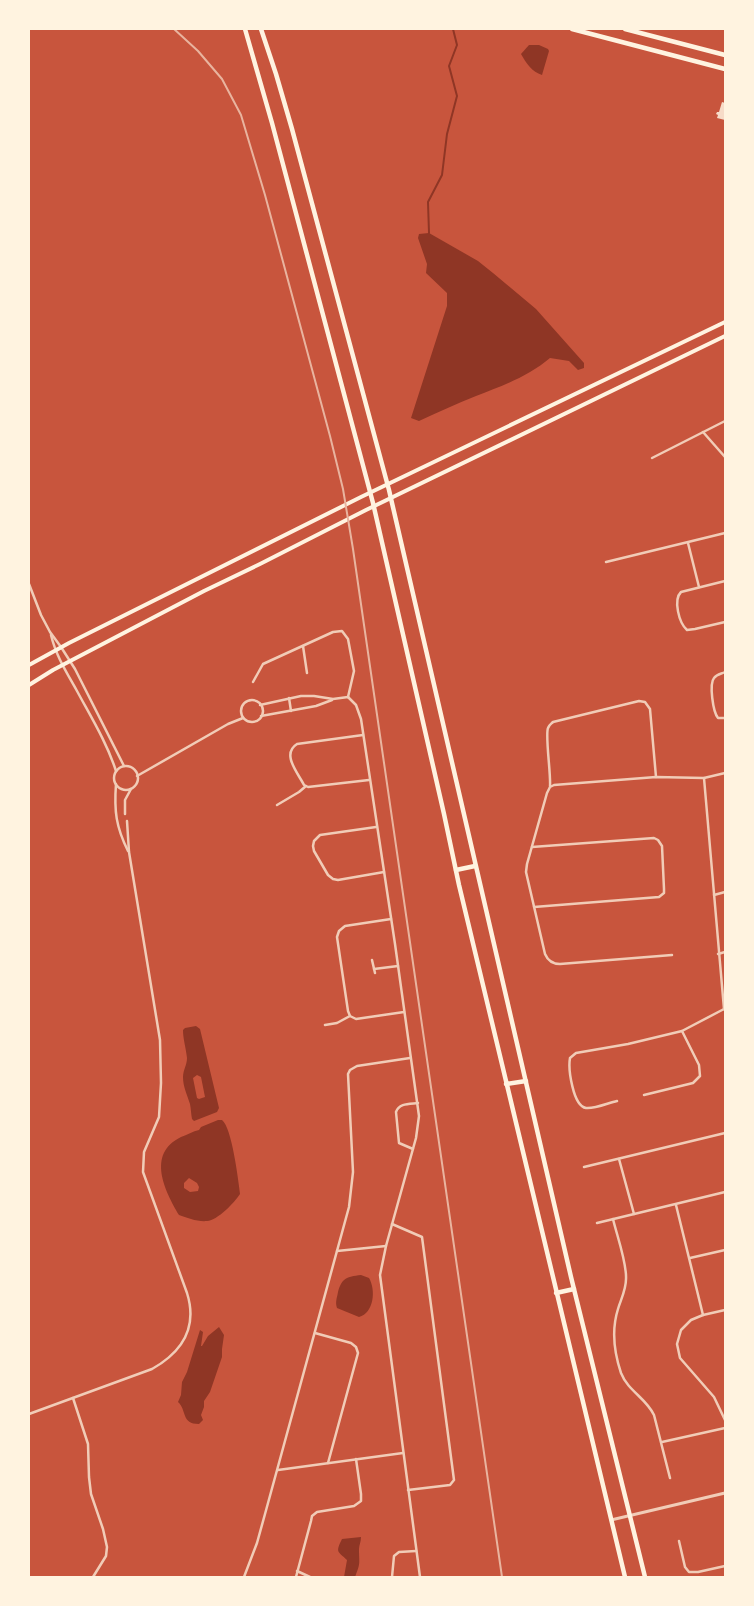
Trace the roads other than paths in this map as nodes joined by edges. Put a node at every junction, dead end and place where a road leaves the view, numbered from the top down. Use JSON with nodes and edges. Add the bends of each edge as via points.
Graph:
{"nodes":[{"id":1,"x":245,"y":29,"type":"edge"},
{"id":2,"x":261,"y":29,"type":"edge"},
{"id":3,"x":572,"y":29,"type":"edge"},
{"id":4,"x":625,"y":29,"type":"edge"},
{"id":5,"x":725,"y":55,"type":"edge"},
{"id":6,"x":725,"y":69,"type":"edge"},
{"id":7,"x":725,"y":322,"type":"edge"},
{"id":8,"x":725,"y":336,"type":"edge"},
{"id":9,"x":725,"y":421,"type":"edge"},
{"id":10,"x":703,"y":432,"type":"junction"},
{"id":11,"x":725,"y":457,"type":"edge"},
{"id":12,"x":652,"y":458,"type":"dead end"},
{"id":13,"x":725,"y":533,"type":"edge"},
{"id":14,"x":688,"y":542,"type":"junction"},
{"id":15,"x":606,"y":562,"type":"dead end"},
{"id":16,"x":725,"y":581,"type":"edge"},
{"id":17,"x":29,"y":584,"type":"edge"},
{"id":18,"x":699,"y":587,"type":"junction"},
{"id":19,"x":725,"y":622,"type":"edge"},
{"id":20,"x":50,"y":632,"type":"junction"},
{"id":21,"x":303,"y":646,"type":"junction"},
{"id":22,"x":61,"y":647,"type":"junction"},
{"id":23,"x":55,"y":650,"type":"junction"},
{"id":24,"x":70,"y":661,"type":"junction"},
{"id":25,"x":62,"y":665,"type":"junction"},
{"id":26,"x":29,"y":666,"type":"edge"},
{"id":27,"x":725,"y":672,"type":"edge"},
{"id":28,"x":307,"y":673,"type":"dead end"},
{"id":29,"x":254,"y":682,"type":"dead end"},
{"id":30,"x":29,"y":685,"type":"edge"},
{"id":31,"x":289,"y":698,"type":"junction"},
{"id":32,"x":348,"y":698,"type":"junction"},
{"id":33,"x":333,"y":699,"type":"junction"},
{"id":34,"x":260,"y":705,"type":"junction"},
{"id":35,"x":291,"y":711,"type":"junction"},
{"id":36,"x":261,"y":716,"type":"junction"},
{"id":37,"x":243,"y":718,"type":"junction"},
{"id":38,"x":725,"y":718,"type":"edge"},
{"id":39,"x":363,"y":735,"type":"junction"},
{"id":40,"x":124,"y":766,"type":"junction"},
{"id":41,"x":116,"y":771,"type":"junction"},
{"id":42,"x":725,"y":773,"type":"edge"},
{"id":43,"x":137,"y":776,"type":"junction"},
{"id":44,"x":656,"y":778,"type":"junction"},
{"id":45,"x":704,"y":778,"type":"junction"},
{"id":46,"x":369,"y":780,"type":"junction"},
{"id":47,"x":116,"y":784,"type":"junction"},
{"id":48,"x":306,"y":786,"type":"junction"},
{"id":49,"x":550,"y":787,"type":"junction"},
{"id":50,"x":132,"y":788,"type":"junction"},
{"id":51,"x":277,"y":805,"type":"dead end"},
{"id":52,"x":125,"y":814,"type":"dead end"},
{"id":53,"x":127,"y":822,"type":"dead end"},
{"id":54,"x":377,"y":827,"type":"junction"},
{"id":55,"x":532,"y":847,"type":"junction"},
{"id":56,"x":129,"y":852,"type":"junction"},
{"id":57,"x":475,"y":866,"type":"junction"},
{"id":58,"x":456,"y":870,"type":"junction"},
{"id":59,"x":384,"y":872,"type":"junction"},
{"id":60,"x":725,"y":892,"type":"edge"},
{"id":61,"x":714,"y":895,"type":"junction"},
{"id":62,"x":534,"y":907,"type":"junction"},
{"id":63,"x":391,"y":919,"type":"junction"},
{"id":64,"x":725,"y":952,"type":"edge"},
{"id":65,"x":718,"y":954,"type":"junction"},
{"id":66,"x":672,"y":955,"type":"dead end"},
{"id":67,"x":372,"y":960,"type":"dead end"},
{"id":68,"x":398,"y":966,"type":"junction"},
{"id":69,"x":374,"y":969,"type":"junction"},
{"id":70,"x":375,"y":973,"type":"dead end"},
{"id":71,"x":724,"y":1009,"type":"edge"},
{"id":72,"x":404,"y":1012,"type":"junction"},
{"id":73,"x":350,"y":1016,"type":"junction"},
{"id":74,"x":325,"y":1025,"type":"dead end"},
{"id":75,"x":682,"y":1031,"type":"junction"},
{"id":76,"x":410,"y":1058,"type":"junction"},
{"id":77,"x":526,"y":1081,"type":"junction"},
{"id":78,"x":506,"y":1084,"type":"junction"},
{"id":79,"x":644,"y":1095,"type":"dead end"},
{"id":80,"x":617,"y":1101,"type":"dead end"},
{"id":81,"x":418,"y":1103,"type":"junction"},
{"id":82,"x":725,"y":1133,"type":"edge"},
{"id":83,"x":413,"y":1149,"type":"junction"},
{"id":84,"x":619,"y":1159,"type":"junction"},
{"id":85,"x":584,"y":1168,"type":"dead end"},
{"id":86,"x":725,"y":1192,"type":"edge"},
{"id":87,"x":676,"y":1204,"type":"junction"},
{"id":88,"x":634,"y":1214,"type":"junction"},
{"id":89,"x":613,"y":1220,"type":"junction"},
{"id":90,"x":597,"y":1223,"type":"dead end"},
{"id":91,"x":392,"y":1224,"type":"junction"},
{"id":92,"x":386,"y":1246,"type":"junction"},
{"id":93,"x":725,"y":1250,"type":"edge"},
{"id":94,"x":337,"y":1252,"type":"junction"},
{"id":95,"x":690,"y":1258,"type":"junction"},
{"id":96,"x":574,"y":1290,"type":"junction"},
{"id":97,"x":556,"y":1292,"type":"junction"},
{"id":98,"x":725,"y":1310,"type":"edge"},
{"id":99,"x":703,"y":1315,"type":"junction"},
{"id":100,"x":315,"y":1333,"type":"junction"},
{"id":101,"x":73,"y":1398,"type":"junction"},
{"id":102,"x":29,"y":1414,"type":"edge"},
{"id":103,"x":725,"y":1420,"type":"edge"},
{"id":104,"x":725,"y":1428,"type":"edge"},
{"id":105,"x":662,"y":1442,"type":"junction"},
{"id":106,"x":403,"y":1453,"type":"junction"},
{"id":107,"x":356,"y":1459,"type":"junction"},
{"id":108,"x":328,"y":1463,"type":"junction"},
{"id":109,"x":278,"y":1470,"type":"junction"},
{"id":110,"x":670,"y":1478,"type":"dead end"},
{"id":111,"x":408,"y":1490,"type":"junction"},
{"id":112,"x":725,"y":1493,"type":"edge"},
{"id":113,"x":630,"y":1516,"type":"junction"},
{"id":114,"x":611,"y":1520,"type":"junction"},
{"id":115,"x":679,"y":1541,"type":"dead end"},
{"id":116,"x":416,"y":1551,"type":"junction"},
{"id":117,"x":725,"y":1566,"type":"edge"},
{"id":118,"x":297,"y":1571,"type":"junction"},
{"id":119,"x":94,"y":1577,"type":"edge"},
{"id":120,"x":244,"y":1577,"type":"edge"},
{"id":121,"x":296,"y":1577,"type":"edge"},
{"id":122,"x":310,"y":1577,"type":"edge"},
{"id":123,"x":392,"y":1577,"type":"edge"},
{"id":124,"x":420,"y":1577,"type":"edge"},
{"id":125,"x":625,"y":1577,"type":"edge"},
{"id":126,"x":645,"y":1577,"type":"edge"}],
"edges":[{"from":1,"to":58,"type":"main road","via":[[373,503]]},
{"from":2,"to":57,"type":"main road","via":[[279,82],[389,490]]},
{"from":3,"to":6,"type":"main road"},
{"from":4,"to":5,"type":"main road"},
{"from":7,"to":22,"type":"main road"},
{"from":8,"to":24,"type":"main road","via":[[408,489]]},
{"from":9,"to":10,"type":"street"},
{"from":10,"to":11,"type":"street"},
{"from":10,"to":12,"type":"street"},
{"from":13,"to":14,"type":"street"},
{"from":14,"to":15,"type":"street"},
{"from":14,"to":18,"type":"street"},
{"from":16,"to":18,"type":"street"},
{"from":17,"to":20,"type":"street"},
{"from":18,"to":19,"type":"street","via":[[678,596],[684,628],[689,630]]},
{"from":20,"to":22,"type":"street"},
{"from":20,"to":23,"type":"street"},
{"from":21,"to":28,"type":"street"},
{"from":21,"to":29,"type":"street","via":[[263,664]]},
{"from":21,"to":32,"type":"street","via":[[333,632],[346,634],[354,671]]},
{"from":22,"to":23,"type":"main road"},
{"from":22,"to":24,"type":"street"},
{"from":23,"to":25,"type":"street"},
{"from":23,"to":26,"type":"main road"},
{"from":24,"to":25,"type":"main road"},
{"from":24,"to":40,"type":"street"},
{"from":25,"to":30,"type":"main road"},
{"from":25,"to":41,"type":"street"},
{"from":27,"to":38,"type":"street","via":[[716,676],[711,687],[715,714],[718,718]]},
{"from":31,"to":33,"type":"street","via":[[314,696]]},
{"from":31,"to":34,"type":"street"},
{"from":31,"to":35,"type":"street"},
{"from":32,"to":33,"type":"street"},
{"from":32,"to":39,"type":"street","via":[[359,711]]},
{"from":33,"to":35,"type":"street"},
{"from":34,"to":36,"type":"street"},
{"from":34,"to":37,"type":"street","via":[[246,702],[241,711]]},
{"from":35,"to":36,"type":"street"},
{"from":36,"to":37,"type":"street","via":[[253,722]]},
{"from":37,"to":43,"type":"street"},
{"from":39,"to":46,"type":"street"},
{"from":39,"to":48,"type":"street","via":[[292,747],[290,759]]},
{"from":40,"to":41,"type":"street"},
{"from":40,"to":43,"type":"street","via":[[134,770]]},
{"from":41,"to":47,"type":"street"},
{"from":42,"to":45,"type":"street"},
{"from":43,"to":50,"type":"street"},
{"from":44,"to":45,"type":"street"},
{"from":44,"to":49,"type":"street"},
{"from":44,"to":49,"type":"street","via":[[650,709],[645,702],[639,701],[553,722],[547,731]]},
{"from":45,"to":61,"type":"street"},
{"from":46,"to":48,"type":"street","via":[[312,788]]},
{"from":46,"to":54,"type":"street"},
{"from":47,"to":50,"type":"street","via":[[125,789]]},
{"from":47,"to":56,"type":"street","via":[[116,818]]},
{"from":48,"to":51,"type":"street"},
{"from":49,"to":55,"type":"street"},
{"from":50,"to":52,"type":"street","via":[[125,800]]},
{"from":53,"to":56,"type":"street"},
{"from":54,"to":59,"type":"street"},
{"from":54,"to":59,"type":"street","via":[[320,835],[313,848],[328,875],[335,880]]},
{"from":55,"to":62,"type":"street","via":[[526,872]]},
{"from":55,"to":62,"type":"street","via":[[654,838],[662,846],[664,889],[657,897]]},
{"from":56,"to":101,"type":"street","via":[[160,1040],[159,1117],[144,1152],[143,1172],[187,1293],[191,1317],[183,1342],[164,1361],[146,1372]]},
{"from":57,"to":58,"type":"main road"},
{"from":57,"to":77,"type":"main road"},
{"from":58,"to":78,"type":"main road"},
{"from":59,"to":63,"type":"street"},
{"from":60,"to":61,"type":"street"},
{"from":61,"to":65,"type":"street"},
{"from":62,"to":66,"type":"street","via":[[548,960],[554,963]]},
{"from":63,"to":68,"type":"street"},
{"from":63,"to":73,"type":"street","via":[[345,926],[338,933]]},
{"from":64,"to":65,"type":"street"},
{"from":65,"to":71,"type":"street"},
{"from":67,"to":69,"type":"street"},
{"from":68,"to":69,"type":"street"},
{"from":68,"to":72,"type":"street"},
{"from":69,"to":70,"type":"street"},
{"from":71,"to":75,"type":"street"},
{"from":72,"to":73,"type":"street","via":[[359,1019]]},
{"from":72,"to":76,"type":"street"},
{"from":73,"to":74,"type":"street"},
{"from":75,"to":79,"type":"street","via":[[699,1065],[700,1076],[693,1083]]},
{"from":75,"to":80,"type":"street","via":[[576,1053],[570,1058],[568,1067],[578,1102],[583,1107]]},
{"from":76,"to":81,"type":"street"},
{"from":76,"to":94,"type":"street","via":[[357,1066],[348,1074],[353,1172],[350,1207]]},
{"from":77,"to":78,"type":"main road"},
{"from":77,"to":96,"type":"main road"},
{"from":78,"to":97,"type":"main road"},
{"from":81,"to":83,"type":"street","via":[[419,1126]]},
{"from":81,"to":83,"type":"street","via":[[401,1105],[396,1112],[399,1143]]},
{"from":82,"to":84,"type":"street"},
{"from":83,"to":91,"type":"street"},
{"from":84,"to":85,"type":"street"},
{"from":84,"to":88,"type":"street"},
{"from":86,"to":87,"type":"street"},
{"from":87,"to":88,"type":"street"},
{"from":87,"to":95,"type":"street"},
{"from":88,"to":89,"type":"street"},
{"from":89,"to":90,"type":"street"},
{"from":89,"to":105,"type":"street","via":[[626,1277],[614,1323],[614,1342],[627,1385],[653,1412]]},
{"from":91,"to":92,"type":"street"},
{"from":91,"to":111,"type":"street","via":[[422,1237],[454,1480],[450,1485]]},
{"from":92,"to":94,"type":"street"},
{"from":92,"to":106,"type":"street","via":[[380,1279]]},
{"from":93,"to":95,"type":"street"},
{"from":94,"to":100,"type":"street"},
{"from":95,"to":99,"type":"street"},
{"from":96,"to":97,"type":"main road"},
{"from":96,"to":113,"type":"main road"},
{"from":97,"to":114,"type":"main road"},
{"from":98,"to":99,"type":"street"},
{"from":99,"to":103,"type":"street","via":[[681,1330],[678,1350],[685,1365],[714,1397]]},
{"from":100,"to":108,"type":"street","via":[[351,1343],[358,1353]]},
{"from":100,"to":109,"type":"street"},
{"from":101,"to":102,"type":"street"},
{"from":101,"to":119,"type":"street","via":[[88,1444],[91,1494],[107,1547],[106,1556]]},
{"from":104,"to":105,"type":"street"},
{"from":105,"to":110,"type":"street"},
{"from":106,"to":107,"type":"street"},
{"from":106,"to":111,"type":"street"},
{"from":107,"to":108,"type":"street"},
{"from":107,"to":118,"type":"street","via":[[360,1501],[354,1506],[315,1514],[310,1521]]},
{"from":108,"to":109,"type":"street"},
{"from":109,"to":120,"type":"street"},
{"from":111,"to":116,"type":"street"},
{"from":112,"to":113,"type":"street"},
{"from":113,"to":114,"type":"street"},
{"from":113,"to":126,"type":"main road"},
{"from":114,"to":125,"type":"main road"},
{"from":115,"to":117,"type":"street","via":[[689,1572]]},
{"from":116,"to":123,"type":"street","via":[[399,1552],[394,1556]]},
{"from":116,"to":124,"type":"street"},
{"from":118,"to":121,"type":"street"},
{"from":118,"to":122,"type":"street"}]}
